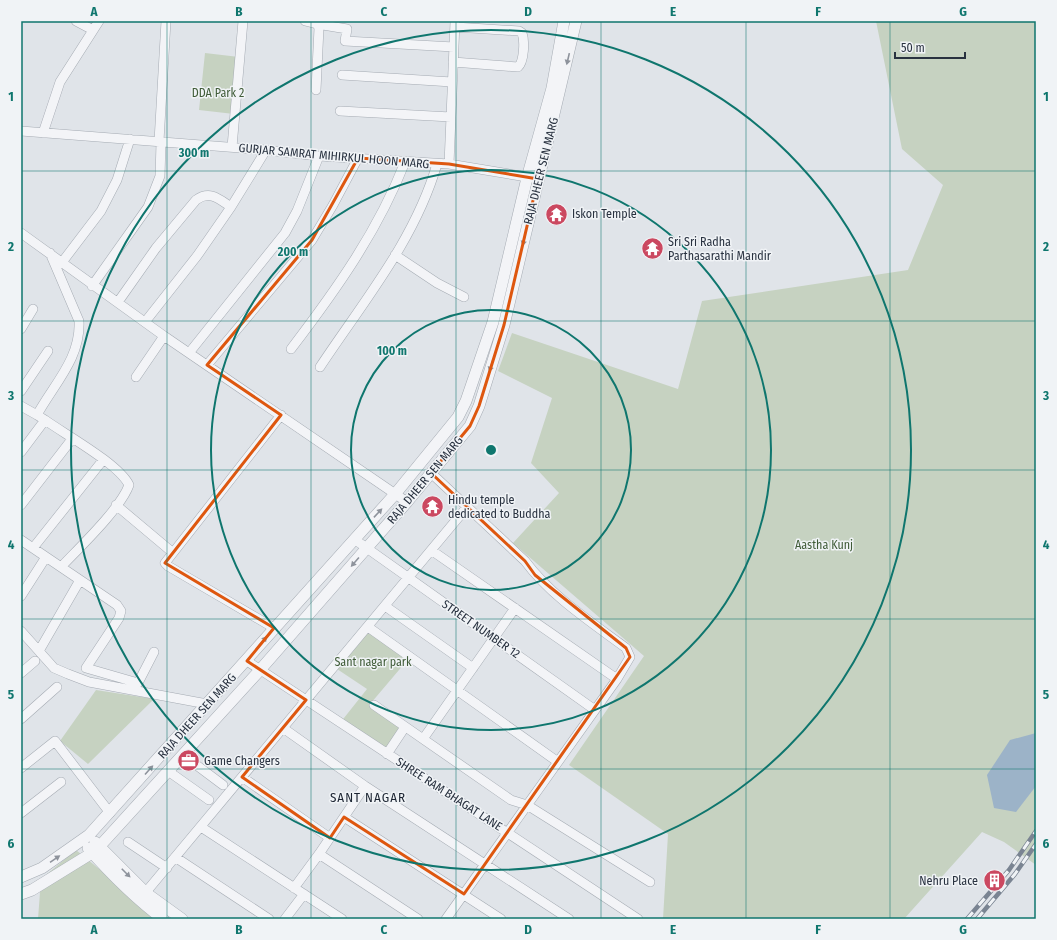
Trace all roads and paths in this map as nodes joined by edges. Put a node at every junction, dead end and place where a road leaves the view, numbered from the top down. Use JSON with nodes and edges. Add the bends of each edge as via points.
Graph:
{"nodes":[{"id":1,"x":76,"y":21,"type":"edge"},
{"id":2,"x":100,"y":21,"type":"edge"},
{"id":3,"x":166,"y":21,"type":"edge"},
{"id":4,"x":243,"y":21,"type":"edge"},
{"id":5,"x":306,"y":21,"type":"edge"},
{"id":6,"x":564,"y":21,"type":"edge"},
{"id":7,"x":576,"y":21,"type":"edge"},
{"id":8,"x":317,"y":24,"type":"junction"},
{"id":9,"x":455,"y":24,"type":"edge"},
{"id":10,"x":93,"y":30,"type":"junction"},
{"id":11,"x":454,"y":47,"type":"junction"},
{"id":12,"x":453,"y":62,"type":"junction"},
{"id":13,"x":342,"y":75,"type":"dead end"},
{"id":14,"x":452,"y":82,"type":"junction"},
{"id":15,"x":316,"y":90,"type":"dead end"},
{"id":16,"x":340,"y":111,"type":"dead end"},
{"id":17,"x":451,"y":117,"type":"junction"},
{"id":18,"x":21,"y":131,"type":"edge"},
{"id":19,"x":43,"y":133,"type":"junction"},
{"id":20,"x":130,"y":139,"type":"junction"},
{"id":21,"x":159,"y":142,"type":"junction"},
{"id":22,"x":232,"y":147,"type":"junction"},
{"id":23,"x":266,"y":150,"type":"junction"},
{"id":24,"x":319,"y":156,"type":"junction"},
{"id":25,"x":358,"y":158,"type":"junction"},
{"id":26,"x":405,"y":162,"type":"junction"},
{"id":27,"x":438,"y":164,"type":"junction"},
{"id":28,"x":449,"y":164,"type":"junction"},
{"id":29,"x":527,"y":178,"type":"junction"},
{"id":30,"x":538,"y":179,"type":"junction"},
{"id":31,"x":231,"y":207,"type":"junction"},
{"id":32,"x":21,"y":233,"type":"edge"},
{"id":33,"x":49,"y":252,"type":"junction"},
{"id":34,"x":395,"y":255,"type":"junction"},
{"id":35,"x":63,"y":262,"type":"junction"},
{"id":36,"x":92,"y":286,"type":"junction"},
{"id":37,"x":464,"y":297,"type":"dead end"},
{"id":38,"x":118,"y":302,"type":"junction"},
{"id":39,"x":33,"y":309,"type":"dead end"},
{"id":40,"x":145,"y":322,"type":"junction"},
{"id":41,"x":21,"y":329,"type":"edge"},
{"id":42,"x":164,"y":336,"type":"junction"},
{"id":43,"x":291,"y":349,"type":"dead end"},
{"id":44,"x":48,"y":351,"type":"dead end"},
{"id":45,"x":189,"y":353,"type":"junction"},
{"id":46,"x":207,"y":365,"type":"junction"},
{"id":47,"x":320,"y":367,"type":"dead end"},
{"id":48,"x":136,"y":377,"type":"dead end"},
{"id":49,"x":21,"y":391,"type":"edge"},
{"id":50,"x":21,"y":406,"type":"edge"},
{"id":51,"x":281,"y":415,"type":"junction"},
{"id":52,"x":41,"y":418,"type":"junction"},
{"id":53,"x":72,"y":439,"type":"junction"},
{"id":54,"x":21,"y":452,"type":"edge"},
{"id":55,"x":104,"y":460,"type":"junction"},
{"id":56,"x":431,"y":473,"type":"junction"},
{"id":57,"x":396,"y":493,"type":"junction"},
{"id":58,"x":407,"y":502,"type":"junction"},
{"id":59,"x":21,"y":505,"type":"edge"},
{"id":60,"x":116,"y":506,"type":"junction"},
{"id":61,"x":467,"y":507,"type":"junction"},
{"id":62,"x":354,"y":539,"type":"junction"},
{"id":63,"x":21,"y":540,"type":"edge"},
{"id":64,"x":33,"y":548,"type":"junction"},
{"id":65,"x":367,"y":548,"type":"junction"},
{"id":66,"x":431,"y":550,"type":"junction"},
{"id":67,"x":172,"y":552,"type":"junction"},
{"id":68,"x":46,"y":557,"type":"junction"},
{"id":69,"x":61,"y":567,"type":"junction"},
{"id":70,"x":409,"y":578,"type":"junction"},
{"id":71,"x":80,"y":580,"type":"junction"},
{"id":72,"x":21,"y":596,"type":"edge"},
{"id":73,"x":385,"y":606,"type":"junction"},
{"id":74,"x":514,"y":608,"type":"junction"},
{"id":75,"x":368,"y":627,"type":"junction"},
{"id":76,"x":274,"y":628,"type":"junction"},
{"id":77,"x":21,"y":631,"type":"edge"},
{"id":78,"x":494,"y":638,"type":"junction"},
{"id":79,"x":39,"y":652,"type":"junction"},
{"id":80,"x":154,"y":652,"type":"dead end"},
{"id":81,"x":35,"y":661,"type":"dead end"},
{"id":82,"x":247,"y":661,"type":"junction"},
{"id":83,"x":473,"y":668,"type":"junction"},
{"id":84,"x":260,"y":670,"type":"junction"},
{"id":85,"x":21,"y":673,"type":"edge"},
{"id":86,"x":616,"y":679,"type":"junction"},
{"id":87,"x":57,"y":687,"type":"dead end"},
{"id":88,"x":457,"y":691,"type":"junction"},
{"id":89,"x":306,"y":700,"type":"junction"},
{"id":90,"x":207,"y":704,"type":"junction"},
{"id":91,"x":374,"y":704,"type":"dead end"},
{"id":92,"x":595,"y":710,"type":"junction"},
{"id":93,"x":21,"y":719,"type":"edge"},
{"id":94,"x":405,"y":727,"type":"junction"},
{"id":95,"x":283,"y":728,"type":"junction"},
{"id":96,"x":423,"y":739,"type":"junction"},
{"id":97,"x":387,"y":754,"type":"junction"},
{"id":98,"x":183,"y":755,"type":"junction"},
{"id":99,"x":558,"y":762,"type":"junction"},
{"id":100,"x":21,"y":768,"type":"edge"},
{"id":101,"x":168,"y":771,"type":"junction"},
{"id":102,"x":242,"y":777,"type":"junction"},
{"id":103,"x":61,"y":782,"type":"dead end"},
{"id":104,"x":223,"y":785,"type":"dead end"},
{"id":105,"x":365,"y":786,"type":"junction"},
{"id":106,"x":209,"y":800,"type":"dead end"},
{"id":107,"x":527,"y":805,"type":"junction"},
{"id":108,"x":21,"y":813,"type":"edge"},
{"id":109,"x":110,"y":813,"type":"junction"},
{"id":110,"x":344,"y":817,"type":"junction"},
{"id":111,"x":201,"y":827,"type":"junction"},
{"id":112,"x":507,"y":833,"type":"junction"},
{"id":113,"x":86,"y":838,"type":"junction"},
{"id":114,"x":107,"y":838,"type":"junction"},
{"id":115,"x":330,"y":838,"type":"junction"},
{"id":116,"x":128,"y":842,"type":"dead end"},
{"id":117,"x":96,"y":850,"type":"junction"},
{"id":118,"x":319,"y":854,"type":"junction"},
{"id":119,"x":175,"y":858,"type":"junction"},
{"id":120,"x":79,"y":861,"type":"junction"},
{"id":121,"x":107,"y":862,"type":"junction"},
{"id":122,"x":485,"y":864,"type":"junction"},
{"id":123,"x":167,"y":868,"type":"junction"},
{"id":124,"x":21,"y":877,"type":"edge"},
{"id":125,"x":650,"y":882,"type":"dead end"},
{"id":126,"x":294,"y":888,"type":"junction"},
{"id":127,"x":21,"y":894,"type":"edge"},
{"id":128,"x":304,"y":894,"type":"junction"},
{"id":129,"x":464,"y":894,"type":"junction"},
{"id":130,"x":142,"y":897,"type":"junction"},
{"id":131,"x":163,"y":919,"type":"edge"},
{"id":132,"x":182,"y":919,"type":"edge"},
{"id":133,"x":269,"y":919,"type":"edge"},
{"id":134,"x":285,"y":919,"type":"edge"},
{"id":135,"x":342,"y":919,"type":"edge"},
{"id":136,"x":418,"y":919,"type":"edge"},
{"id":137,"x":446,"y":919,"type":"edge"},
{"id":138,"x":501,"y":919,"type":"edge"},
{"id":139,"x":569,"y":919,"type":"edge"},
{"id":140,"x":638,"y":919,"type":"edge"}],
"edges":[{"from":1,"to":10,"type":"street"},
{"from":2,"to":10,"type":"street"},
{"from":3,"to":21,"type":"street"},
{"from":4,"to":22,"type":"street"},
{"from":5,"to":8,"type":"street"},
{"from":6,"to":29,"type":"street","name":"RAJA DHEER SEN MARG","via":[[552,88]]},
{"from":7,"to":30,"type":"street","name":"RAJA DHEER SEN MARG","one_way":true},
{"from":8,"to":11,"type":"street","via":[[347,29],[345,41]]},
{"from":8,"to":15,"type":"street","via":[[319,38]]},
{"from":9,"to":11,"type":"street"},
{"from":9,"to":12,"type":"street","via":[[519,31],[524,37],[522,62],[518,68]]},
{"from":10,"to":19,"type":"street","via":[[60,82]]},
{"from":11,"to":12,"type":"street"},
{"from":12,"to":14,"type":"street"},
{"from":13,"to":14,"type":"street"},
{"from":14,"to":17,"type":"street"},
{"from":16,"to":17,"type":"street"},
{"from":17,"to":28,"type":"street"},
{"from":18,"to":19,"type":"street","name":"GURJAR SAMRAT MIHIRKUL HOON MARG"},
{"from":19,"to":20,"type":"street","name":"GURJAR SAMRAT MIHIRKUL HOON MARG"},
{"from":20,"to":21,"type":"street","name":"GURJAR SAMRAT MIHIRKUL HOON MARG"},
{"from":20,"to":35,"type":"street","via":[[117,180],[101,211]]},
{"from":21,"to":22,"type":"street","name":"GURJAR SAMRAT MIHIRKUL HOON MARG"},
{"from":21,"to":36,"type":"street","via":[[160,176],[148,206]]},
{"from":22,"to":23,"type":"street","name":"GURJAR SAMRAT MIHIRKUL HOON MARG"},
{"from":23,"to":24,"type":"street","name":"GURJAR SAMRAT MIHIRKUL HOON MARG"},
{"from":23,"to":31,"type":"street"},
{"from":24,"to":25,"type":"street","name":"GURJAR SAMRAT MIHIRKUL HOON MARG"},
{"from":24,"to":45,"type":"street","via":[[297,212],[285,233]]},
{"from":25,"to":26,"type":"street","name":"GURJAR SAMRAT MIHIRKUL HOON MARG"},
{"from":25,"to":46,"type":"street","via":[[312,240]]},
{"from":26,"to":27,"type":"street","name":"GURJAR SAMRAT MIHIRKUL HOON MARG"},
{"from":26,"to":43,"type":"street","via":[[367,241],[334,292]]},
{"from":27,"to":28,"type":"street","name":"GURJAR SAMRAT MIHIRKUL HOON MARG"},
{"from":27,"to":34,"type":"street","via":[[421,209]]},
{"from":28,"to":29,"type":"street","name":"GURJAR SAMRAT MIHIRKUL HOON MARG"},
{"from":29,"to":30,"type":"street","name":"GURJAR SAMRAT MIHIRKUL HOON MARG"},
{"from":29,"to":57,"type":"street","name":"RAJA DHEER SEN MARG","via":[[493,322],[466,401],[458,417]]},
{"from":30,"to":56,"type":"street","name":"RAJA DHEER SEN MARG","one_way":true,"via":[[504,325],[479,406],[470,426]]},
{"from":31,"to":38,"type":"street","via":[[213,195],[202,195],[196,200],[156,248]]},
{"from":31,"to":40,"type":"street","via":[[197,256]]},
{"from":32,"to":33,"type":"street"},
{"from":33,"to":35,"type":"street"},
{"from":33,"to":52,"type":"street","via":[[79,321],[80,333],[74,355]]},
{"from":34,"to":37,"type":"street","via":[[437,283]]},
{"from":34,"to":47,"type":"street"},
{"from":35,"to":36,"type":"street"},
{"from":36,"to":38,"type":"street"},
{"from":38,"to":40,"type":"street"},
{"from":39,"to":41,"type":"street"},
{"from":40,"to":42,"type":"street"},
{"from":42,"to":45,"type":"street"},
{"from":42,"to":48,"type":"street"},
{"from":44,"to":49,"type":"street"},
{"from":45,"to":46,"type":"street"},
{"from":46,"to":51,"type":"street"},
{"from":50,"to":52,"type":"street"},
{"from":51,"to":57,"type":"street"},
{"from":51,"to":67,"type":"street"},
{"from":52,"to":53,"type":"street"},
{"from":52,"to":54,"type":"street"},
{"from":53,"to":55,"type":"street"},
{"from":53,"to":59,"type":"street"},
{"from":55,"to":60,"type":"street","via":[[127,480],[129,485]]},
{"from":55,"to":64,"type":"street"},
{"from":56,"to":58,"type":"street","name":"RAJA DHEER SEN MARG"},
{"from":56,"to":61,"type":"street"},
{"from":57,"to":58,"type":"street"},
{"from":62,"to":57,"type":"street","name":"RAJA DHEER SEN MARG","one_way":true},
{"from":58,"to":65,"type":"street","name":"RAJA DHEER SEN MARG"},
{"from":60,"to":67,"type":"street"},
{"from":60,"to":69,"type":"street"},
{"from":61,"to":66,"type":"street"},
{"from":61,"to":86,"type":"street","via":[[525,561],[535,575],[575,610],[626,648],[630,657]]},
{"from":62,"to":65,"type":"street","name":"STREET NUMBER 12"},
{"from":62,"to":76,"type":"street","name":"RAJA DHEER SEN MARG"},
{"from":63,"to":64,"type":"street"},
{"from":64,"to":68,"type":"street"},
{"from":65,"to":70,"type":"street","name":"STREET NUMBER 12"},
{"from":65,"to":84,"type":"street","name":"RAJA DHEER SEN MARG","one_way":true},
{"from":66,"to":70,"type":"street"},
{"from":66,"to":74,"type":"street"},
{"from":67,"to":76,"type":"street","via":[[165,563],[168,566]]},
{"from":68,"to":69,"type":"street"},
{"from":68,"to":72,"type":"street"},
{"from":69,"to":71,"type":"street"},
{"from":70,"to":73,"type":"street"},
{"from":70,"to":78,"type":"street","name":"STREET NUMBER 12"},
{"from":71,"to":79,"type":"street"},
{"from":71,"to":80,"type":"street","via":[[117,605],[121,611],[86,668],[138,683]]},
{"from":73,"to":75,"type":"street"},
{"from":73,"to":83,"type":"street"},
{"from":74,"to":78,"type":"street"},
{"from":74,"to":86,"type":"street"},
{"from":75,"to":88,"type":"street"},
{"from":75,"to":89,"type":"street"},
{"from":82,"to":76,"type":"street","name":"RAJA DHEER SEN MARG","one_way":true},
{"from":77,"to":79,"type":"street"},
{"from":78,"to":83,"type":"street"},
{"from":78,"to":92,"type":"street","name":"STREET NUMBER 12"},
{"from":79,"to":90,"type":"street","via":[[54,668],[89,682]]},
{"from":81,"to":85,"type":"street"},
{"from":82,"to":84,"type":"street","name":"SHREE RAM BHAGAT LANE"},
{"from":82,"to":90,"type":"street","name":"RAJA DHEER SEN MARG"},
{"from":83,"to":88,"type":"street"},
{"from":84,"to":89,"type":"street","name":"SHREE RAM BHAGAT LANE"},
{"from":84,"to":98,"type":"street","name":"RAJA DHEER SEN MARG"},
{"from":86,"to":92,"type":"street"},
{"from":87,"to":93,"type":"street"},
{"from":88,"to":96,"type":"street"},
{"from":88,"to":99,"type":"street"},
{"from":89,"to":95,"type":"street"},
{"from":89,"to":97,"type":"street","name":"SHREE RAM BHAGAT LANE"},
{"from":109,"to":90,"type":"street","name":"RAJA DHEER SEN MARG","one_way":true},
{"from":91,"to":94,"type":"street"},
{"from":92,"to":99,"type":"street"},
{"from":94,"to":96,"type":"street"},
{"from":94,"to":97,"type":"street"},
{"from":95,"to":102,"type":"street"},
{"from":95,"to":105,"type":"street"},
{"from":96,"to":107,"type":"street","via":[[511,800]]},
{"from":97,"to":112,"type":"street","name":"SHREE RAM BHAGAT LANE"},
{"from":98,"to":101,"type":"street","name":"RAJA DHEER SEN MARG"},
{"from":98,"to":104,"type":"street"},
{"from":99,"to":107,"type":"street"},
{"from":100,"to":109,"type":"street","via":[[55,741]]},
{"from":101,"to":106,"type":"street"},
{"from":101,"to":114,"type":"street","name":"RAJA DHEER SEN MARG"},
{"from":102,"to":111,"type":"street"},
{"from":102,"to":115,"type":"street"},
{"from":103,"to":108,"type":"street"},
{"from":105,"to":110,"type":"street"},
{"from":105,"to":122,"type":"street"},
{"from":107,"to":112,"type":"street"},
{"from":107,"to":125,"type":"street"},
{"from":109,"to":113,"type":"street","name":"RAJA DHEER SEN MARG"},
{"from":110,"to":115,"type":"street"},
{"from":110,"to":129,"type":"street"},
{"from":111,"to":119,"type":"street"},
{"from":111,"to":126,"type":"street"},
{"from":112,"to":122,"type":"street"},
{"from":112,"to":140,"type":"street","name":"SHREE RAM BHAGAT LANE"},
{"from":113,"to":117,"type":"street"},
{"from":124,"to":113,"type":"street","name":"RAJA DHEER SEN MARG","one_way":true,"via":[[42,868]]},
{"from":114,"to":117,"type":"street","name":"RAJA DHEER SEN MARG"},
{"from":114,"to":121,"type":"street"},
{"from":115,"to":118,"type":"street"},
{"from":116,"to":123,"type":"street"},
{"from":117,"to":120,"type":"street","name":"RAJA DHEER SEN MARG"},
{"from":117,"to":121,"type":"street"},
{"from":118,"to":126,"type":"street"},
{"from":118,"to":136,"type":"street"},
{"from":119,"to":123,"type":"street"},
{"from":119,"to":133,"type":"street"},
{"from":120,"to":121,"type":"street"},
{"from":120,"to":127,"type":"street","name":"RAJA DHEER SEN MARG"},
{"from":121,"to":130,"type":"street"},
{"from":122,"to":129,"type":"street"},
{"from":122,"to":139,"type":"street"},
{"from":123,"to":130,"type":"street"},
{"from":126,"to":128,"type":"street"},
{"from":128,"to":134,"type":"street"},
{"from":128,"to":135,"type":"street"},
{"from":129,"to":137,"type":"street"},
{"from":129,"to":138,"type":"street"},
{"from":130,"to":131,"type":"street"},
{"from":130,"to":132,"type":"street"}]}
